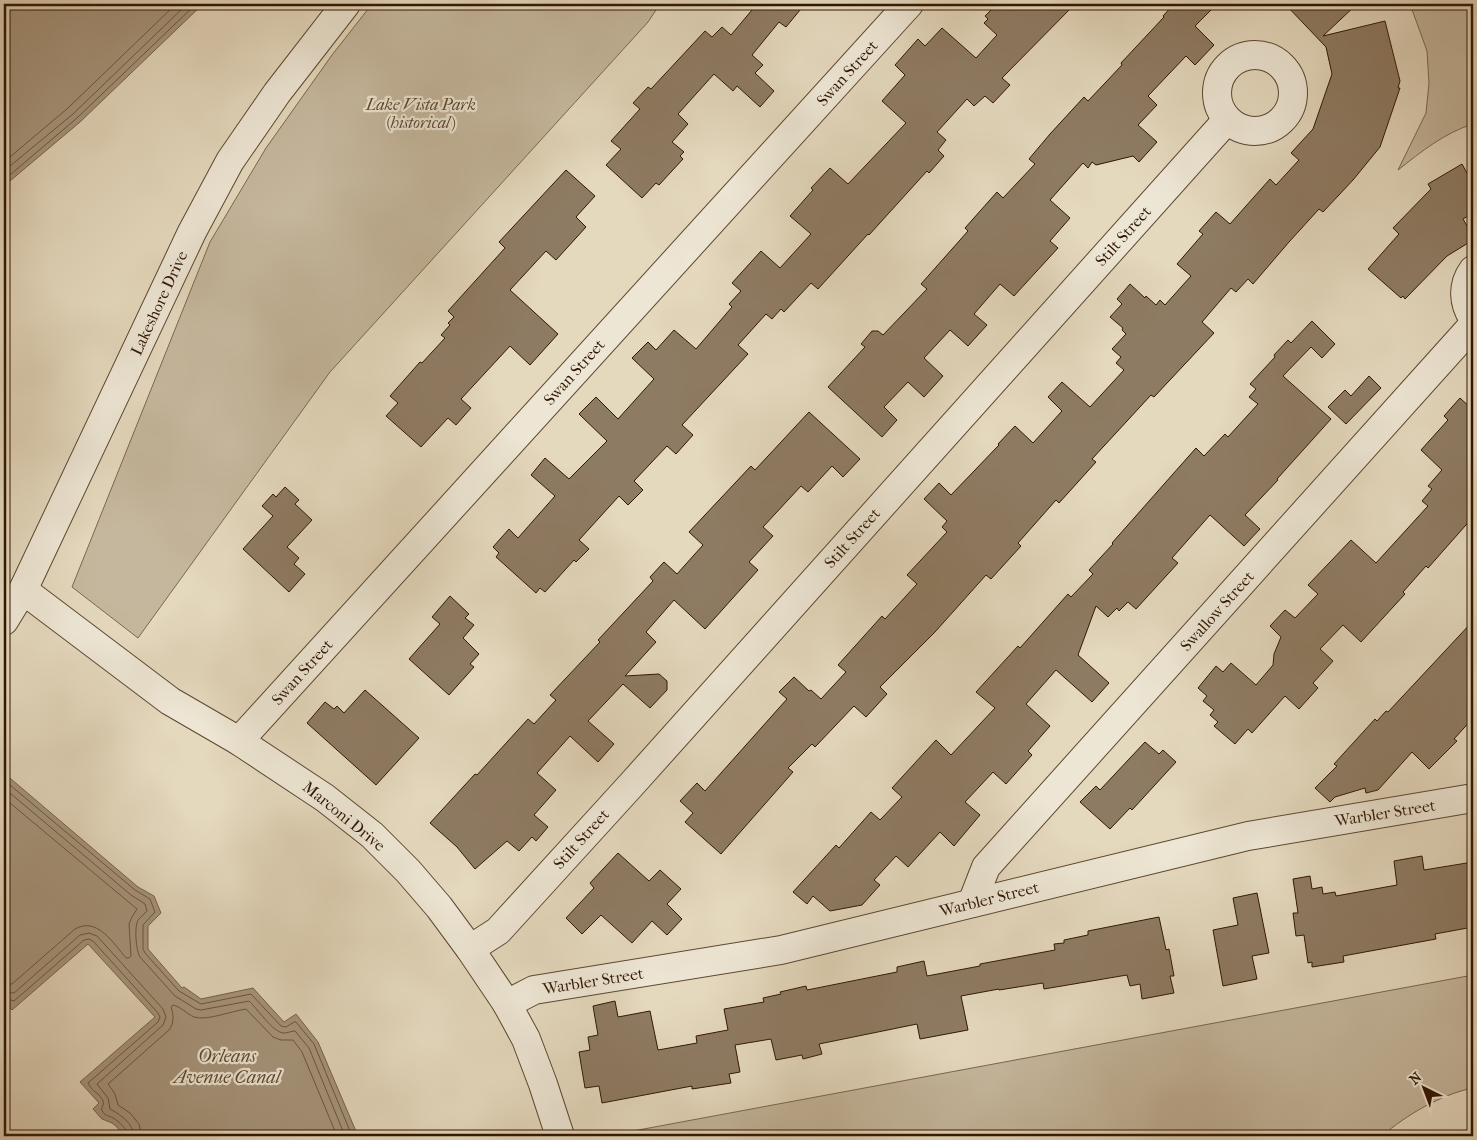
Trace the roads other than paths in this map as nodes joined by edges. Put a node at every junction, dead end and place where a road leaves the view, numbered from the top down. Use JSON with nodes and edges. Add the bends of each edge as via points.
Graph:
{"nodes":[{"id":1,"x":346,"y":4,"type":"edge"},
{"id":2,"x":909,"y":4,"type":"edge"},
{"id":3,"x":1227,"y":120,"type":"dead end"},
{"id":4,"x":1473,"y":270,"type":"edge"},
{"id":5,"x":1473,"y":318,"type":"edge"},
{"id":6,"x":1473,"y":325,"type":"edge"},
{"id":7,"x":23,"y":590,"type":"junction"},
{"id":8,"x":4,"y":621,"type":"edge"},
{"id":9,"x":239,"y":741,"type":"junction"},
{"id":10,"x":1473,"y":798,"type":"edge"},
{"id":11,"x":972,"y":903,"type":"junction"},
{"id":12,"x":470,"y":949,"type":"junction"},
{"id":13,"x":507,"y":1004,"type":"junction"},
{"id":14,"x":560,"y":1136,"type":"edge"}],
"edges":[{"from":1,"to":7,"type":"street","name":"Lakeshore Drive","via":[[277,93],[230,161],[192,232]]},
{"from":2,"to":9,"type":"street","name":"Swan Street"},
{"from":3,"to":12,"type":"street","name":"Stilt Street","via":[[498,931]]},
{"from":4,"to":5,"type":"street","via":[[1465,294],[1466,305]]},
{"from":6,"to":11,"type":"street","name":"Swallow Street","via":[[986,867]]},
{"from":7,"to":8,"type":"street","name":"Lakeshore Drive"},
{"from":7,"to":9,"type":"street","name":"Marconi Drive","via":[[170,701]]},
{"from":9,"to":12,"type":"street","name":"Marconi Drive","via":[[325,798],[372,835],[439,907]]},
{"from":10,"to":11,"type":"street","name":"Warbler Street","via":[[1248,836]]},
{"from":11,"to":13,"type":"street","name":"Warbler Street","via":[[781,950],[534,990]]},
{"from":12,"to":13,"type":"street","name":"Marconi Drive"},
{"from":13,"to":14,"type":"street","name":"Marconi Drive","via":[[526,1039]]}]}
